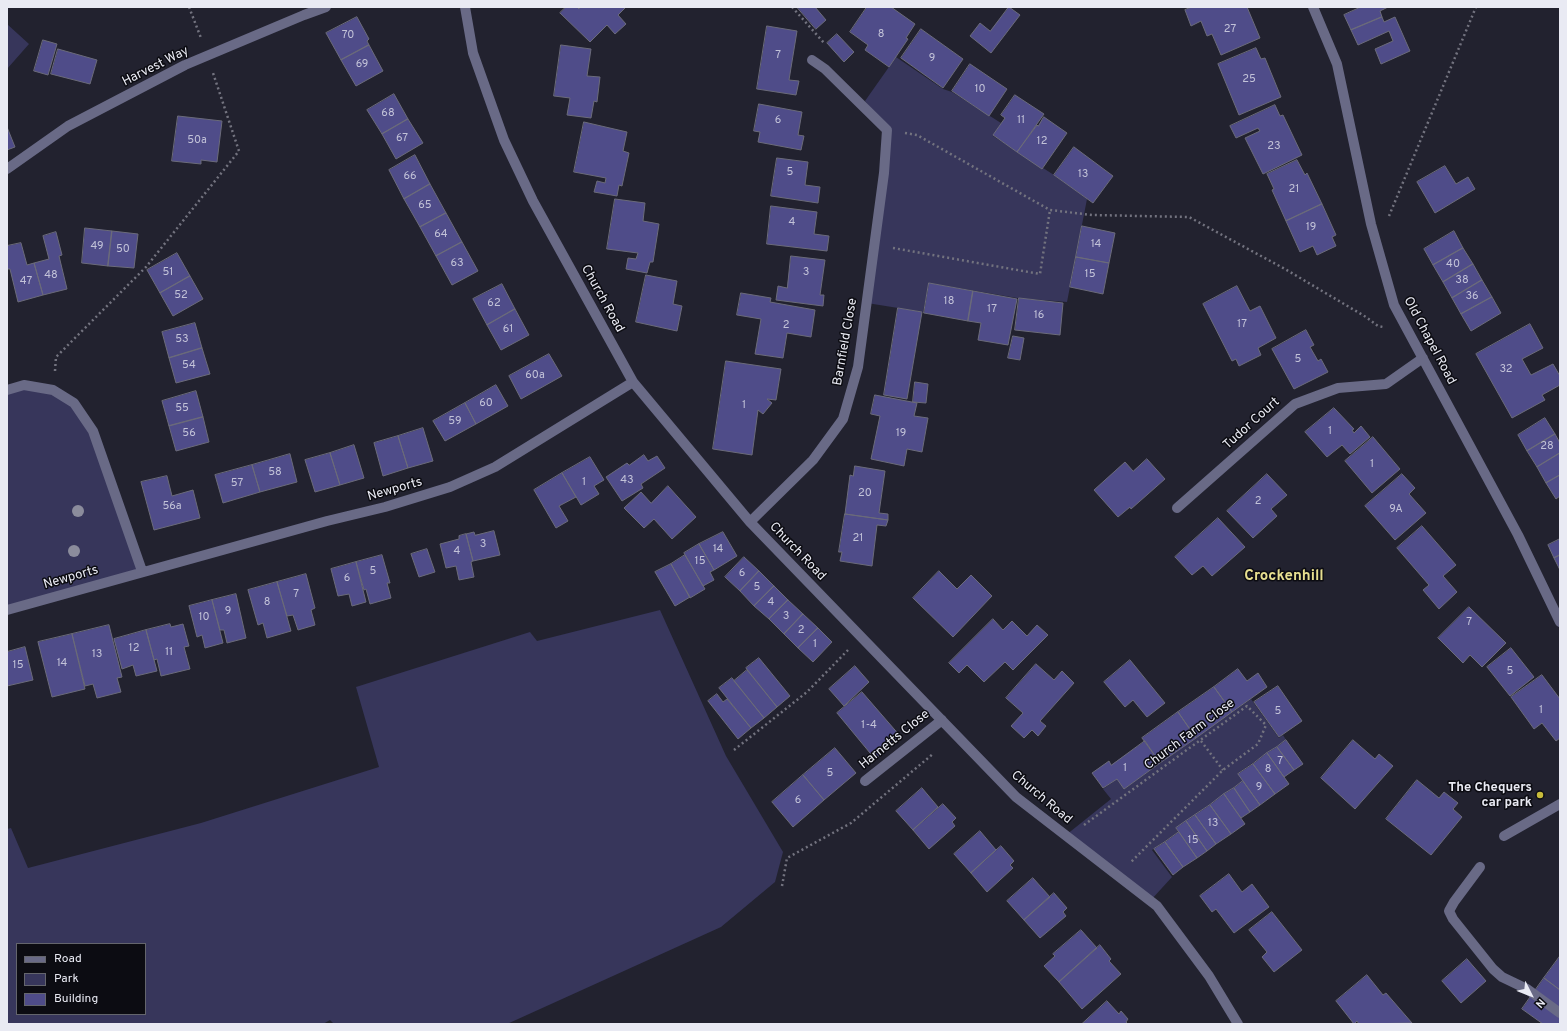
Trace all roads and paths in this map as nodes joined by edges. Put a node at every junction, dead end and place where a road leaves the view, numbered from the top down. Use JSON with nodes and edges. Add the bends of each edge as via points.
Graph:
{"nodes":[{"id":1,"x":189,"y":7,"type":"edge"},
{"id":2,"x":326,"y":7,"type":"edge"},
{"id":3,"x":465,"y":7,"type":"edge"},
{"id":4,"x":1313,"y":7,"type":"edge"},
{"id":5,"x":1476,"y":7,"type":"edge"},
{"id":6,"x":208,"y":56,"type":"junction"},
{"id":7,"x":812,"y":60,"type":"dead end"},
{"id":8,"x":218,"y":86,"type":"dead end"},
{"id":9,"x":887,"y":130,"type":"junction"},
{"id":10,"x":7,"y":169,"type":"edge"},
{"id":11,"x":1050,"y":210,"type":"junction"},
{"id":12,"x":1371,"y":224,"type":"junction"},
{"id":13,"x":874,"y":245,"type":"junction"},
{"id":14,"x":1408,"y":331,"type":"junction"},
{"id":15,"x":1423,"y":358,"type":"junction"},
{"id":16,"x":634,"y":382,"type":"junction"},
{"id":17,"x":7,"y":390,"type":"edge"},
{"id":18,"x":53,"y":390,"type":"junction"},
{"id":19,"x":1177,"y":508,"type":"dead end"},
{"id":20,"x":750,"y":522,"type":"junction"},
{"id":21,"x":142,"y":571,"type":"junction"},
{"id":22,"x":7,"y":610,"type":"edge"},
{"id":23,"x":1560,"y":622,"type":"edge"},
{"id":24,"x":861,"y":637,"type":"junction"},
{"id":25,"x":942,"y":720,"type":"junction"},
{"id":26,"x":956,"y":735,"type":"junction"},
{"id":27,"x":1201,"y":741,"type":"junction"},
{"id":28,"x":734,"y":750,"type":"dead end"},
{"id":29,"x":1223,"y":770,"type":"junction"},
{"id":30,"x":865,"y":781,"type":"dead end"},
{"id":31,"x":1560,"y":804,"type":"edge"},
{"id":32,"x":1504,"y":836,"type":"dead end"},
{"id":33,"x":1068,"y":837,"type":"junction"},
{"id":34,"x":1480,"y":867,"type":"dead end"},
{"id":35,"x":1118,"y":876,"type":"junction"},
{"id":36,"x":782,"y":886,"type":"dead end"},
{"id":37,"x":1560,"y":1013,"type":"edge"},
{"id":38,"x":1238,"y":1024,"type":"edge"}],
"edges":[{"from":1,"to":6,"type":"path"},
{"from":2,"to":6,"type":"street","name":"Harvest Way"},
{"from":3,"to":16,"type":"street","name":"Church Road","via":[[473,53],[504,140],[533,201]]},
{"from":4,"to":12,"type":"street","name":"Old Chapel Road","via":[[1337,64]]},
{"from":5,"to":12,"type":"path","via":[[1389,218]]},
{"from":6,"to":10,"type":"street","name":"Harvest Way","via":[[185,65],[68,126]]},
{"from":7,"to":9,"type":"street","via":[[825,69]]},
{"from":8,"to":18,"type":"path","via":[[240,151],[146,267],[56,357]]},
{"from":9,"to":11,"type":"path","via":[[917,135]]},
{"from":9,"to":13,"type":"street","name":"Barnfield Close"},
{"from":11,"to":13,"type":"path","via":[[1040,274]]},
{"from":11,"to":14,"type":"path","via":[[1092,215],[1189,218],[1285,269],[1378,326]]},
{"from":12,"to":14,"type":"street","name":"Old Chapel Road","via":[[1394,305]]},
{"from":13,"to":20,"type":"street","name":"Barnfield Close","via":[[858,367],[843,419],[813,460]]},
{"from":14,"to":15,"type":"street","name":"Old Chapel Road"},
{"from":15,"to":19,"type":"street","name":"Tudor Court","via":[[1386,384],[1338,388],[1295,404]]},
{"from":15,"to":23,"type":"street","name":"Old Chapel Road","via":[[1518,535]]},
{"from":16,"to":20,"type":"street","name":"Church Road"},
{"from":16,"to":21,"type":"street","name":"Newports","via":[[495,468],[450,487],[385,507]]},
{"from":17,"to":18,"type":"street","via":[[24,385]]},
{"from":18,"to":21,"type":"street","via":[[74,403],[93,431]]},
{"from":20,"to":24,"type":"street","name":"Church Road"},
{"from":21,"to":22,"type":"street","name":"Newports"},
{"from":24,"to":25,"type":"street","name":"Church Road"},
{"from":24,"to":28,"type":"path","via":[[807,692]]},
{"from":25,"to":26,"type":"street","name":"Church Road"},
{"from":25,"to":30,"type":"street","name":"Harnetts Close"},
{"from":26,"to":33,"type":"street","name":"Church Road","via":[[1016,797]]},
{"from":26,"to":36,"type":"path","via":[[851,823],[787,858]]},
{"from":27,"to":29,"type":"path"},
{"from":27,"to":29,"type":"path","name":"Church Farm Close","via":[[1247,706],[1266,725],[1258,744]]},
{"from":27,"to":33,"type":"path","name":"Church Farm Close"},
{"from":29,"to":35,"type":"path","name":"Church Farm Close"},
{"from":31,"to":32,"type":"street"},
{"from":33,"to":35,"type":"street","name":"Church Road"},
{"from":34,"to":37,"type":"street","via":[[1449,911],[1493,969]]},
{"from":35,"to":38,"type":"street","name":"Church Road","via":[[1157,906],[1209,976]]}]}
